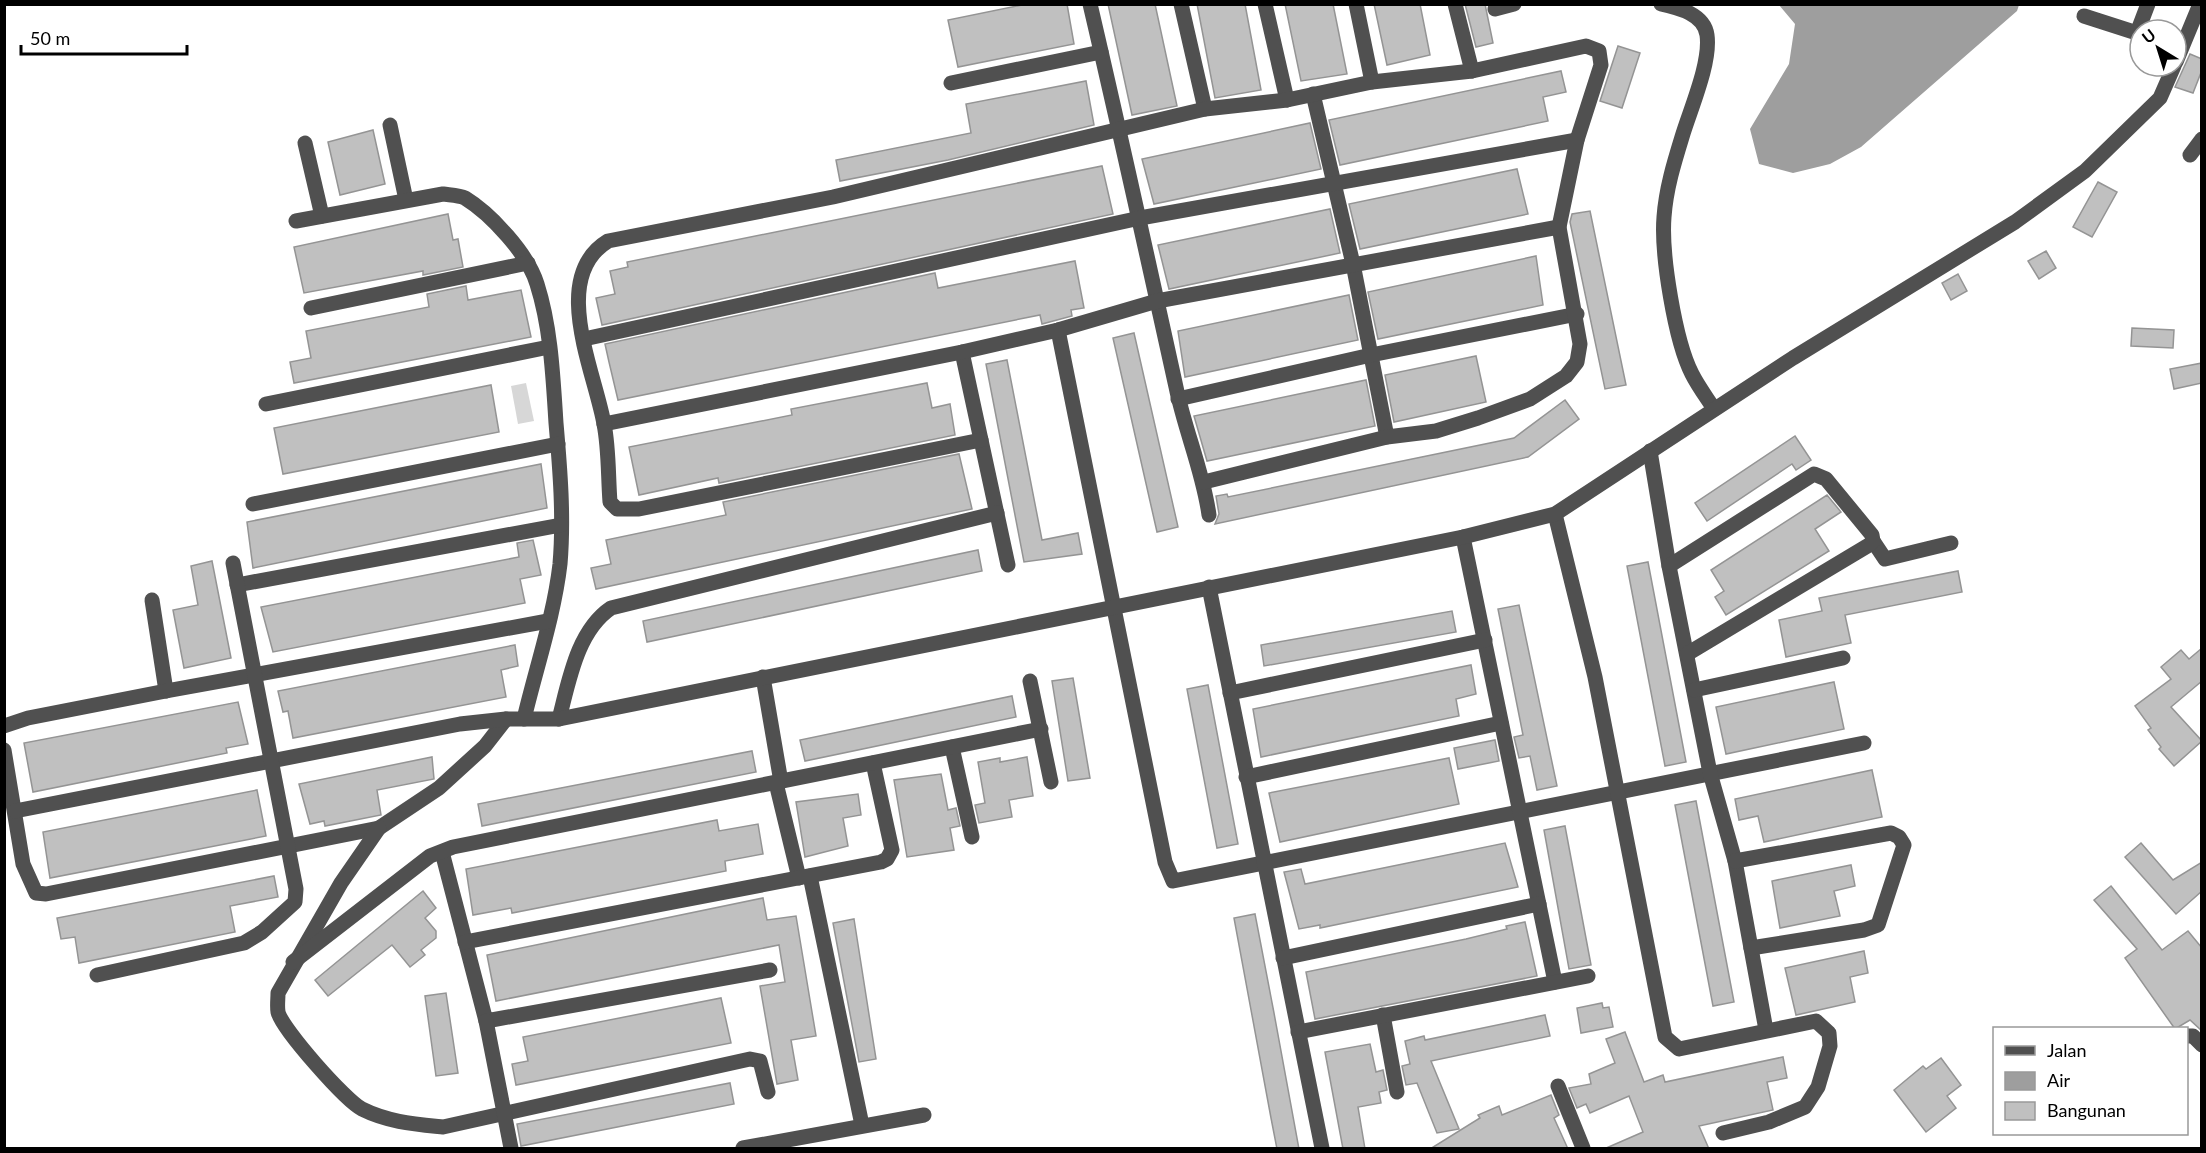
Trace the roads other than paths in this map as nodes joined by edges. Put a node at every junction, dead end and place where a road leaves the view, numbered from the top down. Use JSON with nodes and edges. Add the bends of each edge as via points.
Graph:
{"nodes":[{"id":1,"x":1090,"y":4,"type":"edge"},
{"id":2,"x":1181,"y":4,"type":"edge"},
{"id":3,"x":1265,"y":4,"type":"edge"},
{"id":4,"x":1356,"y":4,"type":"edge"},
{"id":5,"x":1455,"y":4,"type":"edge"},
{"id":6,"x":1514,"y":4,"type":"edge"},
{"id":7,"x":1661,"y":4,"type":"edge"},
{"id":8,"x":2199,"y":4,"type":"edge"},
{"id":9,"x":1495,"y":9,"type":"dead end"},
{"id":10,"x":2084,"y":16,"type":"dead end"},
{"id":11,"x":2188,"y":27,"type":"edge"},
{"id":12,"x":2128,"y":30,"type":"edge"},
{"id":13,"x":1101,"y":52,"type":"junction"},
{"id":14,"x":1472,"y":70,"type":"junction"},
{"id":15,"x":2169,"y":78,"type":"edge"},
{"id":16,"x":1372,"y":82,"type":"junction"},
{"id":17,"x":951,"y":83,"type":"dead end"},
{"id":18,"x":1313,"y":94,"type":"junction"},
{"id":19,"x":1287,"y":100,"type":"junction"},
{"id":20,"x":1205,"y":109,"type":"junction"},
{"id":21,"x":390,"y":125,"type":"dead end"},
{"id":22,"x":1120,"y":130,"type":"junction"},
{"id":23,"x":2202,"y":139,"type":"edge"},
{"id":24,"x":1576,"y":140,"type":"junction"},
{"id":25,"x":305,"y":142,"type":"dead end"},
{"id":26,"x":2190,"y":155,"type":"dead end"},
{"id":27,"x":1332,"y":183,"type":"junction"},
{"id":28,"x":406,"y":200,"type":"junction"},
{"id":29,"x":322,"y":216,"type":"junction"},
{"id":30,"x":1140,"y":218,"type":"junction"},
{"id":31,"x":296,"y":221,"type":"dead end"},
{"id":32,"x":1559,"y":227,"type":"junction"},
{"id":33,"x":528,"y":263,"type":"junction"},
{"id":34,"x":1353,"y":264,"type":"junction"},
{"id":35,"x":1157,"y":301,"type":"junction"},
{"id":36,"x":311,"y":308,"type":"dead end"},
{"id":37,"x":1576,"y":314,"type":"junction"},
{"id":38,"x":1058,"y":330,"type":"junction"},
{"id":39,"x":584,"y":339,"type":"junction"},
{"id":40,"x":549,"y":347,"type":"junction"},
{"id":41,"x":962,"y":352,"type":"junction"},
{"id":42,"x":1371,"y":355,"type":"junction"},
{"id":43,"x":1178,"y":399,"type":"junction"},
{"id":44,"x":266,"y":404,"type":"dead end"},
{"id":45,"x":1714,"y":409,"type":"junction"},
{"id":46,"x":604,"y":424,"type":"junction"},
{"id":47,"x":1387,"y":437,"type":"junction"},
{"id":48,"x":981,"y":440,"type":"junction"},
{"id":49,"x":558,"y":444,"type":"junction"},
{"id":50,"x":1650,"y":451,"type":"junction"},
{"id":51,"x":1204,"y":482,"type":"junction"},
{"id":52,"x":254,"y":504,"type":"dead end"},
{"id":53,"x":997,"y":513,"type":"junction"},
{"id":54,"x":1555,"y":514,"type":"junction"},
{"id":55,"x":1209,"y":515,"type":"dead end"},
{"id":56,"x":561,"y":525,"type":"junction"},
{"id":57,"x":1464,"y":537,"type":"junction"},
{"id":58,"x":1872,"y":541,"type":"junction"},
{"id":59,"x":1951,"y":543,"type":"dead end"},
{"id":60,"x":233,"y":563,"type":"dead end"},
{"id":61,"x":1008,"y":565,"type":"dead end"},
{"id":62,"x":1669,"y":566,"type":"junction"},
{"id":63,"x":237,"y":585,"type":"junction"},
{"id":64,"x":1209,"y":587,"type":"junction"},
{"id":65,"x":152,"y":600,"type":"dead end"},
{"id":66,"x":1113,"y":605,"type":"junction"},
{"id":67,"x":548,"y":621,"type":"junction"},
{"id":68,"x":1485,"y":640,"type":"junction"},
{"id":69,"x":1688,"y":654,"type":"junction"},
{"id":70,"x":1843,"y":658,"type":"dead end"},
{"id":71,"x":253,"y":674,"type":"junction"},
{"id":72,"x":763,"y":677,"type":"junction"},
{"id":73,"x":1030,"y":681,"type":"dead end"},
{"id":74,"x":1694,"y":690,"type":"junction"},
{"id":75,"x":166,"y":691,"type":"junction"},
{"id":76,"x":1230,"y":693,"type":"junction"},
{"id":77,"x":506,"y":719,"type":"junction"},
{"id":78,"x":524,"y":719,"type":"junction"},
{"id":79,"x":559,"y":719,"type":"junction"},
{"id":80,"x":1502,"y":723,"type":"junction"},
{"id":81,"x":4,"y":726,"type":"edge"},
{"id":82,"x":1041,"y":729,"type":"junction"},
{"id":83,"x":1864,"y":743,"type":"dead end"},
{"id":84,"x":952,"y":747,"type":"junction"},
{"id":85,"x":4,"y":750,"type":"edge"},
{"id":86,"x":271,"y":761,"type":"junction"},
{"id":87,"x":873,"y":763,"type":"junction"},
{"id":88,"x":1710,"y":773,"type":"junction"},
{"id":89,"x":1246,"y":777,"type":"junction"},
{"id":90,"x":1051,"y":782,"type":"dead end"},
{"id":91,"x":779,"y":783,"type":"junction"},
{"id":92,"x":1617,"y":791,"type":"junction"},
{"id":93,"x":15,"y":811,"type":"junction"},
{"id":94,"x":1520,"y":814,"type":"junction"},
{"id":95,"x":379,"y":828,"type":"junction"},
{"id":96,"x":972,"y":837,"type":"dead end"},
{"id":97,"x":288,"y":848,"type":"junction"},
{"id":98,"x":442,"y":852,"type":"junction"},
{"id":99,"x":1735,"y":861,"type":"junction"},
{"id":100,"x":1263,"y":863,"type":"junction"},
{"id":101,"x":804,"y":877,"type":"junction"},
{"id":102,"x":1539,"y":904,"type":"junction"},
{"id":103,"x":465,"y":942,"type":"junction"},
{"id":104,"x":1751,"y":948,"type":"junction"},
{"id":105,"x":1283,"y":958,"type":"junction"},
{"id":106,"x":293,"y":962,"type":"junction"},
{"id":107,"x":770,"y":970,"type":"dead end"},
{"id":108,"x":97,"y":975,"type":"dead end"},
{"id":109,"x":1588,"y":976,"type":"dead end"},
{"id":110,"x":1555,"y":982,"type":"junction"},
{"id":111,"x":1383,"y":1016,"type":"junction"},
{"id":112,"x":486,"y":1020,"type":"junction"},
{"id":113,"x":1766,"y":1030,"type":"junction"},
{"id":114,"x":1298,"y":1032,"type":"junction"},
{"id":115,"x":2188,"y":1036,"type":"edge"},
{"id":116,"x":2202,"y":1046,"type":"edge"},
{"id":117,"x":1558,"y":1086,"type":"dead end"},
{"id":118,"x":768,"y":1092,"type":"dead end"},
{"id":119,"x":1397,"y":1092,"type":"dead end"},
{"id":120,"x":506,"y":1113,"type":"junction"},
{"id":121,"x":924,"y":1114,"type":"dead end"},
{"id":122,"x":862,"y":1125,"type":"junction"},
{"id":123,"x":1723,"y":1133,"type":"dead end"},
{"id":124,"x":511,"y":1149,"type":"edge"},
{"id":125,"x":743,"y":1149,"type":"edge"},
{"id":126,"x":1322,"y":1149,"type":"edge"},
{"id":127,"x":1583,"y":1149,"type":"edge"}],
"edges":[{"from":1,"to":13,"type":"street"},
{"from":2,"to":20,"type":"street"},
{"from":3,"to":19,"type":"street"},
{"from":4,"to":16,"type":"street"},
{"from":5,"to":14,"type":"street"},
{"from":6,"to":9,"type":"street"},
{"from":7,"to":45,"type":"street","via":[[1694,15],[1704,24],[1707,37],[1702,69],[1670,177],[1663,219],[1679,333],[1691,372]]},
{"from":8,"to":11,"type":"street"},
{"from":10,"to":12,"type":"street"},
{"from":13,"to":17,"type":"street"},
{"from":13,"to":22,"type":"street"},
{"from":14,"to":16,"type":"street"},
{"from":14,"to":24,"type":"street","via":[[1578,48],[1593,47],[1599,51],[1601,65]]},
{"from":15,"to":45,"type":"street","via":[[2160,98],[2085,171],[2015,222]]},
{"from":16,"to":18,"type":"street"},
{"from":18,"to":19,"type":"street"},
{"from":18,"to":27,"type":"street"},
{"from":19,"to":20,"type":"street"},
{"from":20,"to":22,"type":"street"},
{"from":21,"to":28,"type":"street"},
{"from":22,"to":30,"type":"street"},
{"from":22,"to":39,"type":"street","via":[[833,197],[608,241],[595,249],[584,268],[578,299]]},
{"from":23,"to":26,"type":"street"},
{"from":24,"to":27,"type":"street"},
{"from":24,"to":32,"type":"street"},
{"from":25,"to":29,"type":"street"},
{"from":27,"to":30,"type":"street"},
{"from":27,"to":34,"type":"street"},
{"from":28,"to":29,"type":"street"},
{"from":28,"to":33,"type":"street","via":[[442,194],[463,197],[493,223]]},
{"from":29,"to":31,"type":"street"},
{"from":30,"to":35,"type":"street"},
{"from":30,"to":39,"type":"street"},
{"from":32,"to":34,"type":"street"},
{"from":32,"to":37,"type":"street"},
{"from":33,"to":36,"type":"street"},
{"from":33,"to":40,"type":"street","via":[[537,282]]},
{"from":34,"to":35,"type":"street"},
{"from":34,"to":42,"type":"street"},
{"from":35,"to":38,"type":"street"},
{"from":35,"to":43,"type":"street"},
{"from":37,"to":42,"type":"street"},
{"from":37,"to":47,"type":"street","via":[[1580,344],[1577,362],[1566,376],[1530,399],[1478,418],[1436,431]]},
{"from":38,"to":41,"type":"street"},
{"from":38,"to":66,"type":"street"},
{"from":39,"to":46,"type":"street"},
{"from":40,"to":44,"type":"street"},
{"from":40,"to":49,"type":"street"},
{"from":41,"to":46,"type":"street"},
{"from":41,"to":48,"type":"street"},
{"from":42,"to":43,"type":"street"},
{"from":42,"to":47,"type":"street"},
{"from":43,"to":51,"type":"street"},
{"from":45,"to":50,"type":"street"},
{"from":46,"to":48,"type":"street","via":[[610,502],[627,511]]},
{"from":47,"to":51,"type":"street"},
{"from":48,"to":53,"type":"street"},
{"from":49,"to":52,"type":"street"},
{"from":49,"to":56,"type":"street"},
{"from":50,"to":54,"type":"street"},
{"from":50,"to":62,"type":"street"},
{"from":51,"to":55,"type":"street"},
{"from":53,"to":61,"type":"street"},
{"from":53,"to":79,"type":"street","via":[[611,608],[594,624],[574,663]]},
{"from":54,"to":57,"type":"street"},
{"from":54,"to":92,"type":"street","via":[[1595,677]]},
{"from":56,"to":63,"type":"street"},
{"from":56,"to":67,"type":"street","via":[[560,563]]},
{"from":57,"to":64,"type":"street"},
{"from":57,"to":68,"type":"street"},
{"from":58,"to":59,"type":"street","via":[[1885,559]]},
{"from":58,"to":62,"type":"street","via":[[1872,535],[1826,479],[1814,474]]},
{"from":58,"to":69,"type":"street"},
{"from":60,"to":63,"type":"street"},
{"from":62,"to":69,"type":"street"},
{"from":63,"to":71,"type":"street"},
{"from":64,"to":66,"type":"street"},
{"from":64,"to":76,"type":"street"},
{"from":65,"to":75,"type":"street"},
{"from":66,"to":72,"type":"street"},
{"from":66,"to":100,"type":"street","via":[[1165,862],[1173,881]]},
{"from":67,"to":71,"type":"street"},
{"from":67,"to":78,"type":"street"},
{"from":68,"to":76,"type":"street"},
{"from":68,"to":80,"type":"street"},
{"from":69,"to":74,"type":"street"},
{"from":70,"to":74,"type":"street"},
{"from":71,"to":75,"type":"street"},
{"from":71,"to":86,"type":"street"},
{"from":72,"to":79,"type":"street"},
{"from":72,"to":91,"type":"street"},
{"from":73,"to":82,"type":"street"},
{"from":74,"to":88,"type":"street"},
{"from":75,"to":81,"type":"street"},
{"from":76,"to":89,"type":"street"},
{"from":77,"to":78,"type":"street"},
{"from":77,"to":86,"type":"street","via":[[460,724]]},
{"from":77,"to":95,"type":"street","via":[[439,789]]},
{"from":78,"to":79,"type":"street"},
{"from":80,"to":89,"type":"street"},
{"from":80,"to":94,"type":"street"},
{"from":82,"to":84,"type":"street"},
{"from":82,"to":90,"type":"street"},
{"from":83,"to":88,"type":"street"},
{"from":84,"to":87,"type":"street"},
{"from":84,"to":96,"type":"street"},
{"from":85,"to":93,"type":"street"},
{"from":86,"to":93,"type":"street"},
{"from":86,"to":97,"type":"street"},
{"from":87,"to":91,"type":"street"},
{"from":87,"to":101,"type":"street","via":[[891,854],[881,862]]},
{"from":88,"to":92,"type":"street"},
{"from":88,"to":99,"type":"street"},
{"from":89,"to":100,"type":"street"},
{"from":91,"to":98,"type":"street","via":[[500,837]]},
{"from":91,"to":101,"type":"street"},
{"from":92,"to":94,"type":"street"},
{"from":92,"to":113,"type":"street","via":[[1665,1037],[1679,1049]]},
{"from":93,"to":97,"type":"street","via":[[23,864],[36,893],[67,891]]},
{"from":94,"to":100,"type":"street"},
{"from":94,"to":102,"type":"street"},
{"from":95,"to":97,"type":"street"},
{"from":95,"to":106,"type":"street"},
{"from":97,"to":108,"type":"street","via":[[295,902],[244,944]]},
{"from":98,"to":103,"type":"street"},
{"from":98,"to":106,"type":"street","via":[[421,863]]},
{"from":99,"to":104,"type":"street"},
{"from":99,"to":104,"type":"street","via":[[1891,833],[1904,845],[1878,925]]},
{"from":100,"to":105,"type":"street"},
{"from":101,"to":103,"type":"street"},
{"from":101,"to":122,"type":"street"},
{"from":102,"to":105,"type":"street"},
{"from":102,"to":110,"type":"street"},
{"from":103,"to":112,"type":"street"},
{"from":104,"to":113,"type":"street"},
{"from":105,"to":114,"type":"street"},
{"from":106,"to":120,"type":"street","via":[[278,993],[278,1012],[292,1035],[360,1108],[393,1122],[443,1127]]},
{"from":107,"to":112,"type":"street"},
{"from":109,"to":110,"type":"street"},
{"from":110,"to":111,"type":"street"},
{"from":111,"to":114,"type":"street"},
{"from":111,"to":119,"type":"street"},
{"from":112,"to":120,"type":"street"},
{"from":113,"to":123,"type":"street","via":[[1816,1021],[1829,1033],[1830,1046],[1818,1087],[1804,1107],[1792,1113]]},
{"from":114,"to":126,"type":"street"},
{"from":115,"to":116,"type":"street"},
{"from":117,"to":127,"type":"street"},
{"from":118,"to":120,"type":"street","via":[[760,1061],[750,1059]]},
{"from":120,"to":124,"type":"street"},
{"from":121,"to":122,"type":"street"},
{"from":122,"to":125,"type":"street"}]}
